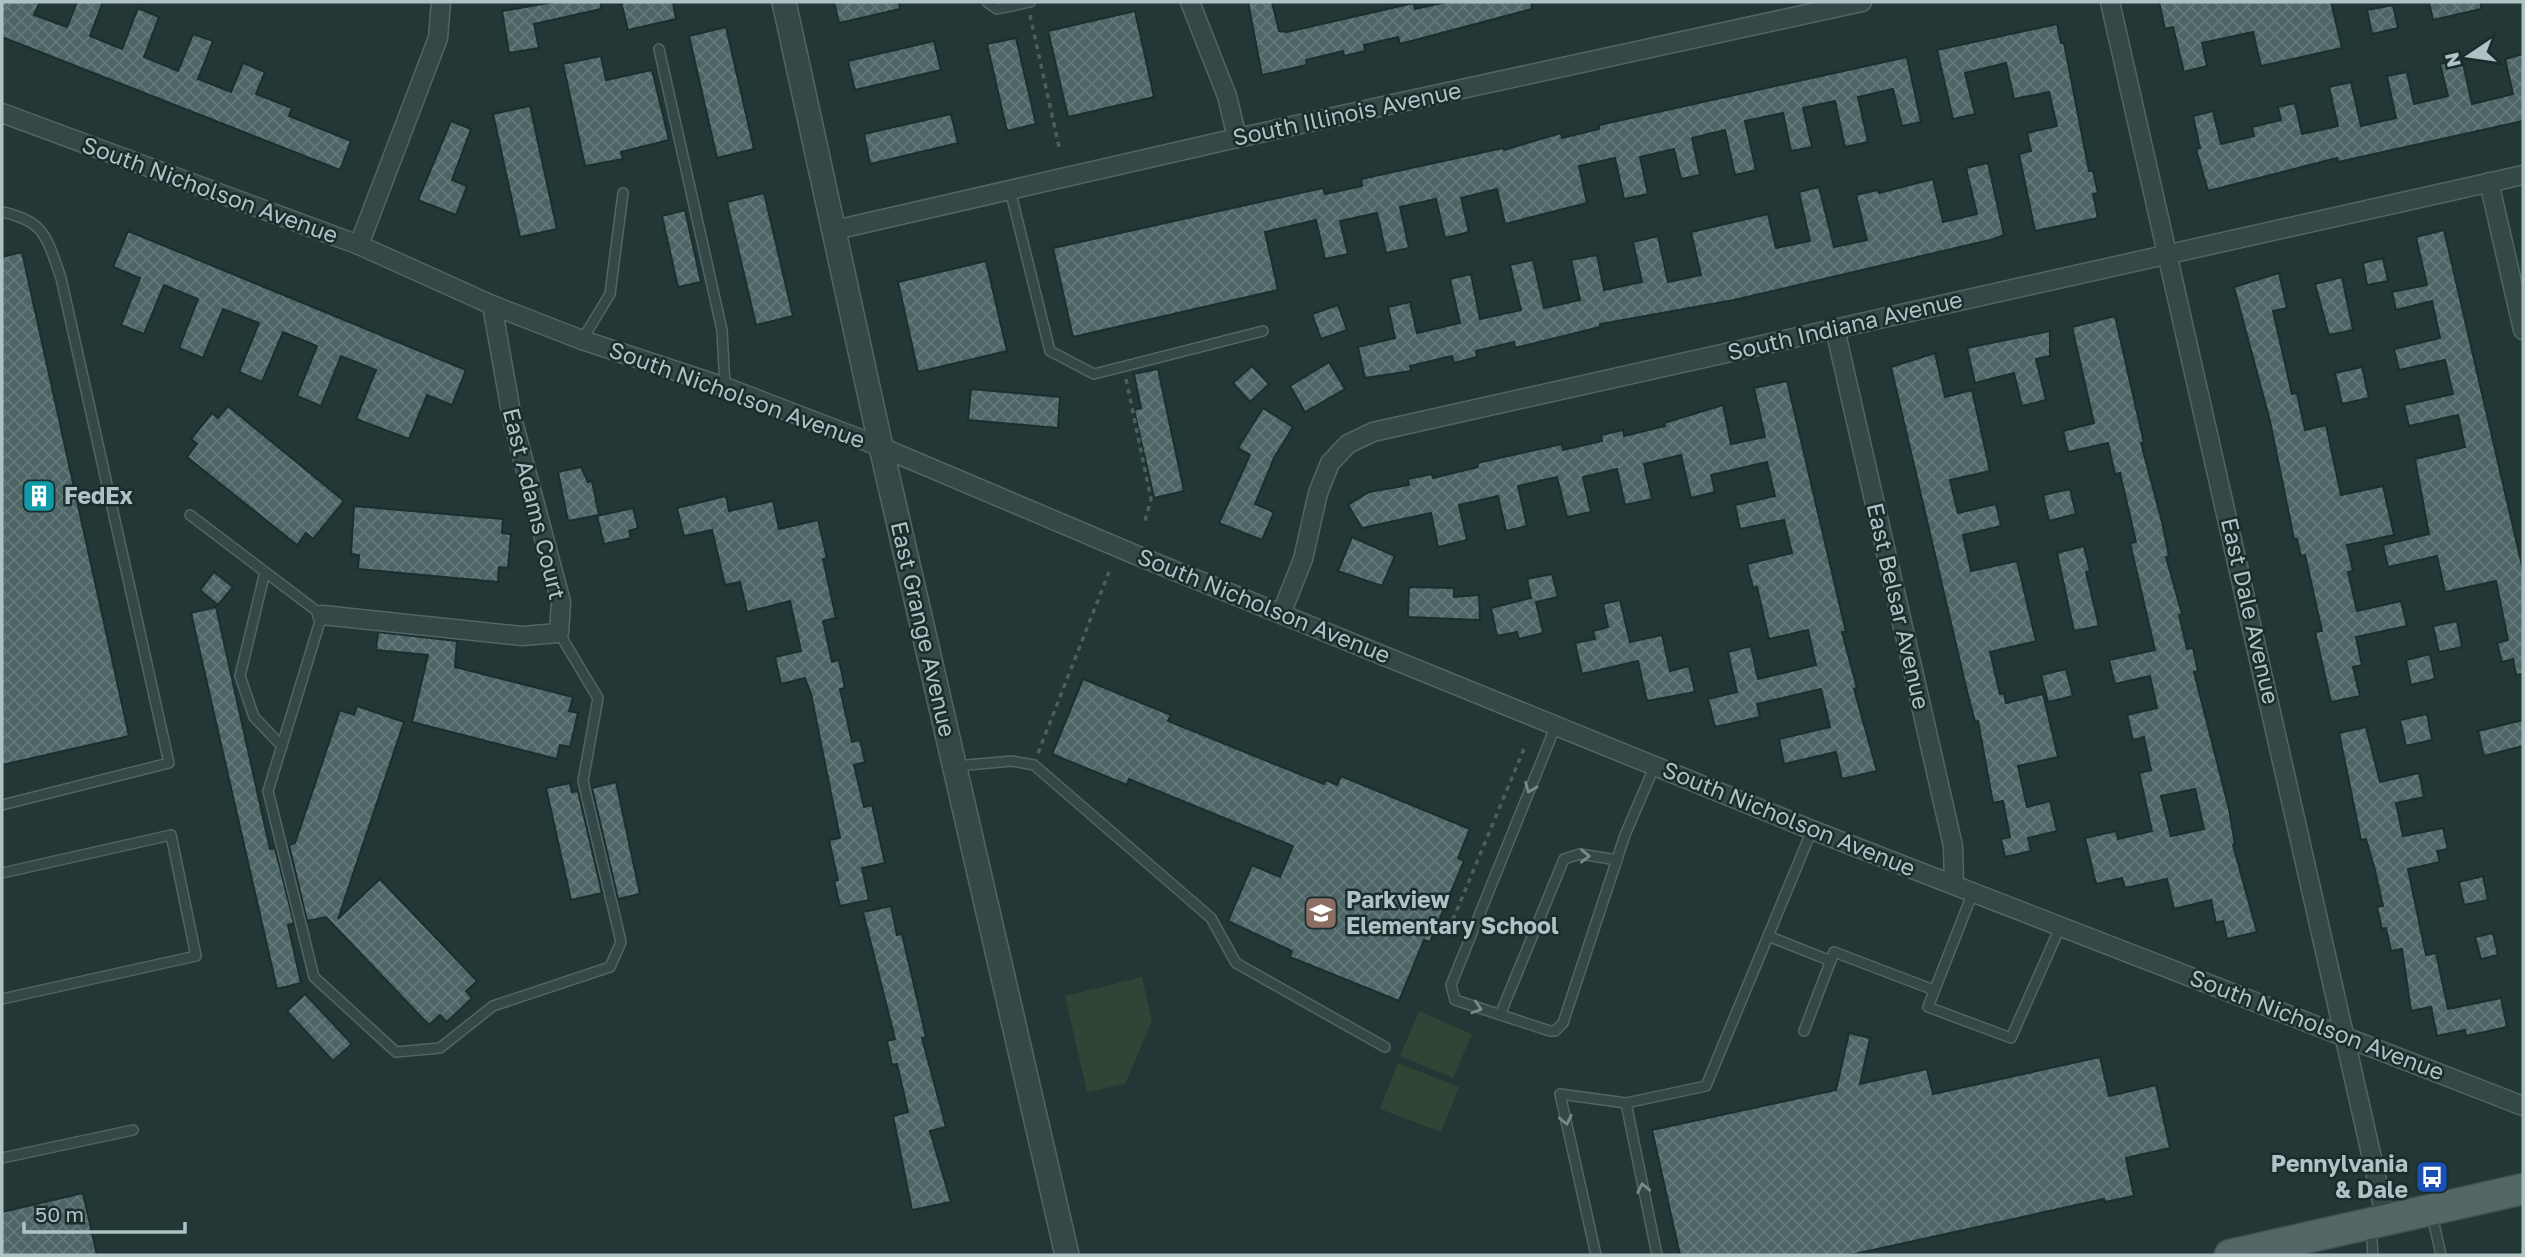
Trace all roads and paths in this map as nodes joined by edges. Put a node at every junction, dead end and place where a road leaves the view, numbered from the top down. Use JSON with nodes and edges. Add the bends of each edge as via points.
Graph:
{"nodes":[{"id":1,"x":441,"y":2,"type":"edge"},
{"id":2,"x":784,"y":2,"type":"edge"},
{"id":3,"x":987,"y":2,"type":"edge"},
{"id":4,"x":1028,"y":2,"type":"edge"},
{"id":5,"x":1190,"y":2,"type":"edge"},
{"id":6,"x":1861,"y":2,"type":"edge"},
{"id":7,"x":2110,"y":2,"type":"edge"},
{"id":8,"x":659,"y":49,"type":"dead end"},
{"id":9,"x":2,"y":113,"type":"edge"},
{"id":10,"x":1237,"y":138,"type":"junction"},
{"id":11,"x":1059,"y":147,"type":"dead end"},
{"id":12,"x":2523,"y":174,"type":"edge"},
{"id":13,"x":2489,"y":182,"type":"junction"},
{"id":14,"x":1010,"y":190,"type":"junction"},
{"id":15,"x":623,"y":193,"type":"dead end"},
{"id":16,"x":2,"y":212,"type":"edge"},
{"id":17,"x":835,"y":230,"type":"junction"},
{"id":18,"x":359,"y":245,"type":"junction"},
{"id":19,"x":2169,"y":253,"type":"junction"},
{"id":20,"x":492,"y":306,"type":"junction"},
{"id":21,"x":1835,"y":329,"type":"junction"},
{"id":22,"x":2523,"y":330,"type":"edge"},
{"id":23,"x":1263,"y":331,"type":"dead end"},
{"id":24,"x":582,"y":340,"type":"junction"},
{"id":25,"x":1123,"y":367,"type":"junction"},
{"id":26,"x":724,"y":387,"type":"junction"},
{"id":27,"x":881,"y":447,"type":"junction"},
{"id":28,"x":190,"y":515,"type":"dead end"},
{"id":29,"x":1145,"y":521,"type":"dead end"},
{"id":30,"x":265,"y":572,"type":"junction"},
{"id":31,"x":1109,"y":572,"type":"dead end"},
{"id":32,"x":1282,"y":612,"type":"junction"},
{"id":33,"x":322,"y":615,"type":"junction"},
{"id":34,"x":559,"y":633,"type":"junction"},
{"id":35,"x":1556,"y":725,"type":"junction"},
{"id":36,"x":1526,"y":744,"type":"dead end"},
{"id":37,"x":282,"y":746,"type":"junction"},
{"id":38,"x":1034,"y":765,"type":"junction"},
{"id":39,"x":1655,"y":765,"type":"junction"},
{"id":40,"x":954,"y":766,"type":"junction"},
{"id":41,"x":2,"y":805,"type":"edge"},
{"id":42,"x":1812,"y":830,"type":"junction"},
{"id":43,"x":1617,"y":860,"type":"junction"},
{"id":44,"x":2,"y":873,"type":"edge"},
{"id":45,"x":1954,"y":884,"type":"junction"},
{"id":46,"x":1973,"y":892,"type":"junction"},
{"id":47,"x":2061,"y":925,"type":"junction"},
{"id":48,"x":1449,"y":929,"type":"dead end"},
{"id":49,"x":1768,"y":936,"type":"junction"},
{"id":50,"x":1830,"y":961,"type":"junction"},
{"id":51,"x":1934,"y":990,"type":"junction"},
{"id":52,"x":2,"y":999,"type":"edge"},
{"id":53,"x":1500,"y":1015,"type":"junction"},
{"id":54,"x":1804,"y":1031,"type":"dead end"},
{"id":55,"x":2346,"y":1036,"type":"junction"},
{"id":56,"x":1385,"y":1047,"type":"dead end"},
{"id":57,"x":1626,"y":1103,"type":"junction"},
{"id":58,"x":2523,"y":1106,"type":"edge"},
{"id":59,"x":133,"y":1130,"type":"dead end"},
{"id":60,"x":2,"y":1158,"type":"edge"},
{"id":61,"x":2523,"y":1189,"type":"edge"},
{"id":62,"x":2431,"y":1210,"type":"junction"},
{"id":63,"x":2378,"y":1222,"type":"junction"},
{"id":64,"x":1067,"y":1255,"type":"edge"},
{"id":65,"x":1596,"y":1255,"type":"edge"},
{"id":66,"x":1657,"y":1255,"type":"edge"},
{"id":67,"x":2231,"y":1255,"type":"edge"},
{"id":68,"x":2373,"y":1255,"type":"edge"},
{"id":69,"x":2441,"y":1255,"type":"edge"}],
"edges":[{"from":1,"to":18,"type":"street","via":[[438,38]]},
{"from":2,"to":17,"type":"street","name":"East Grange Avenue"},
{"from":3,"to":4,"type":"lane","via":[[997,9]]},
{"from":4,"to":11,"type":"path"},
{"from":5,"to":10,"type":"street","via":[[1223,85]]},
{"from":6,"to":10,"type":"street","name":"South Illinois Avenue"},
{"from":7,"to":19,"type":"street","name":"East Dale Avenue"},
{"from":8,"to":26,"type":"lane","via":[[722,330]]},
{"from":9,"to":18,"type":"street","name":"South Nicholson Avenue"},
{"from":10,"to":14,"type":"street","name":"South Illinois Avenue"},
{"from":12,"to":13,"type":"street","name":"South Indiana Avenue"},
{"from":13,"to":19,"type":"street","name":"South Indiana Avenue"},
{"from":13,"to":22,"type":"street"},
{"from":14,"to":17,"type":"street","name":"South Illinois Avenue"},
{"from":14,"to":25,"type":"lane","via":[[1050,351],[1094,374]]},
{"from":15,"to":24,"type":"lane","via":[[610,294]]},
{"from":16,"to":41,"type":"lane","via":[[26,217],[46,234],[61,278],[169,763]]},
{"from":17,"to":27,"type":"street","name":"East Grange Avenue"},
{"from":18,"to":20,"type":"street","name":"South Nicholson Avenue"},
{"from":19,"to":21,"type":"street","name":"South Indiana Avenue"},
{"from":19,"to":55,"type":"street","name":"East Dale Avenue"},
{"from":20,"to":24,"type":"street","name":"South Nicholson Avenue"},
{"from":20,"to":34,"type":"street","name":"East Adams Court","via":[[512,418],[561,602]]},
{"from":21,"to":32,"type":"street","name":"South Indiana Avenue","via":[[1373,432],[1348,444],[1330,463],[1318,493],[1303,559]]},
{"from":21,"to":45,"type":"street","name":"East Belsar Avenue","via":[[1953,846]]},
{"from":23,"to":25,"type":"lane"},
{"from":24,"to":26,"type":"street","name":"South Nicholson Avenue"},
{"from":25,"to":29,"type":"path","via":[[1151,499]]},
{"from":26,"to":27,"type":"street","name":"South Nicholson Avenue"},
{"from":27,"to":32,"type":"street","name":"South Nicholson Avenue"},
{"from":27,"to":40,"type":"street","name":"East Grange Avenue"},
{"from":28,"to":30,"type":"lane"},
{"from":30,"to":33,"type":"lane"},
{"from":30,"to":37,"type":"lane","via":[[240,676],[254,717]]},
{"from":31,"to":38,"type":"path"},
{"from":32,"to":35,"type":"street","name":"South Nicholson Avenue"},
{"from":33,"to":34,"type":"street","name":"East Adams Court","via":[[522,636]]},
{"from":33,"to":37,"type":"lane"},
{"from":34,"to":37,"type":"lane","via":[[598,698],[583,781],[621,942],[610,967],[493,1006],[440,1048],[396,1052],[314,976],[268,791]]},
{"from":35,"to":39,"type":"street","name":"South Nicholson Avenue"},
{"from":35,"to":53,"type":"lane","one_way":true,"via":[[1451,985],[1455,1000]]},
{"from":36,"to":48,"type":"path"},
{"from":38,"to":40,"type":"lane","via":[[1012,761]]},
{"from":38,"to":56,"type":"lane","via":[[1211,918],[1236,963]]},
{"from":39,"to":42,"type":"street","name":"South Nicholson Avenue"},
{"from":39,"to":43,"type":"lane"},
{"from":40,"to":64,"type":"street","name":"East Grange Avenue"},
{"from":42,"to":45,"type":"street","name":"South Nicholson Avenue"},
{"from":42,"to":49,"type":"lane"},
{"from":53,"to":43,"type":"lane","one_way":true,"via":[[1564,859],[1580,854]]},
{"from":43,"to":53,"type":"lane","via":[[1563,1023],[1550,1031]]},
{"from":44,"to":52,"type":"lane","via":[[171,835],[196,956]]},
{"from":45,"to":46,"type":"street","name":"South Nicholson Avenue"},
{"from":46,"to":47,"type":"street","name":"South Nicholson Avenue"},
{"from":46,"to":51,"type":"lane"},
{"from":47,"to":51,"type":"lane","via":[[2011,1038],[1928,1007]]},
{"from":47,"to":55,"type":"street","name":"South Nicholson Avenue"},
{"from":49,"to":50,"type":"lane"},
{"from":49,"to":57,"type":"lane","via":[[1706,1086]]},
{"from":50,"to":51,"type":"lane","via":[[1834,952]]},
{"from":50,"to":54,"type":"lane"},
{"from":55,"to":58,"type":"street","name":"South Nicholson Avenue"},
{"from":55,"to":63,"type":"street","name":"East Dale Avenue"},
{"from":57,"to":65,"type":"lane","one_way":true,"via":[[1560,1094]]},
{"from":66,"to":57,"type":"lane","one_way":true},
{"from":59,"to":60,"type":"lane"},
{"from":61,"to":62,"type":"main road"},
{"from":62,"to":63,"type":"main road"},
{"from":62,"to":69,"type":"lane"},
{"from":63,"to":67,"type":"main road"},
{"from":63,"to":68,"type":"lane"}]}
